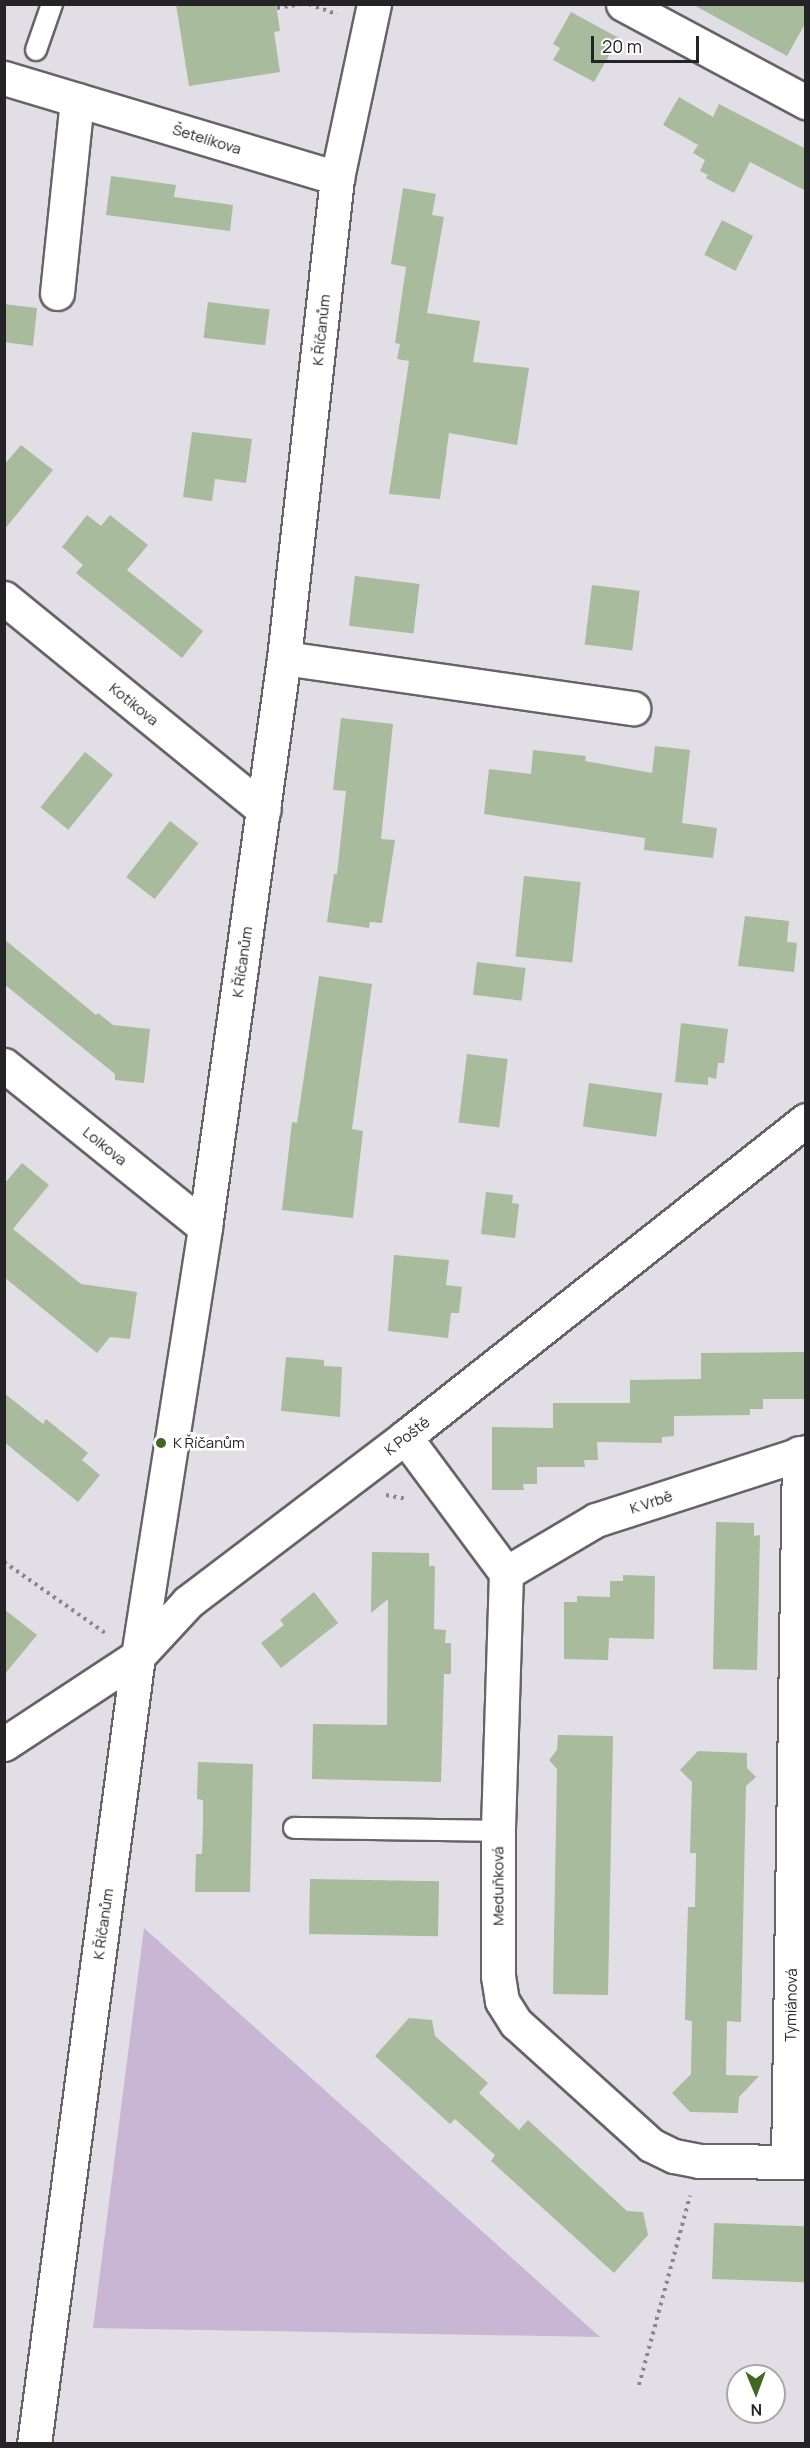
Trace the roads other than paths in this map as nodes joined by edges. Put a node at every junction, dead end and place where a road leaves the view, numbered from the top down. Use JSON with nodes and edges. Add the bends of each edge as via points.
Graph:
{"nodes":[{"id":1,"x":52,"y":4,"type":"edge"},
{"id":2,"x":374,"y":4,"type":"edge"},
{"id":3,"x":623,"y":4,"type":"edge"},
{"id":4,"x":36,"y":50,"type":"dead end"},
{"id":5,"x":4,"y":78,"type":"edge"},
{"id":6,"x":77,"y":100,"type":"junction"},
{"id":7,"x":806,"y":102,"type":"edge"},
{"id":8,"x":337,"y":178,"type":"junction"},
{"id":9,"x":57,"y":293,"type":"dead end"},
{"id":10,"x":4,"y":598,"type":"edge"},
{"id":11,"x":284,"y":658,"type":"junction"},
{"id":12,"x":633,"y":708,"type":"dead end"},
{"id":13,"x":264,"y":810,"type":"junction"},
{"id":14,"x":4,"y":1065,"type":"edge"},
{"id":15,"x":806,"y":1120,"type":"edge"},
{"id":16,"x":205,"y":1227,"type":"junction"},
{"id":17,"x":405,"y":1437,"type":"junction"},
{"id":18,"x":802,"y":1452,"type":"edge"},
{"id":19,"x":506,"y":1574,"type":"junction"},
{"id":20,"x":138,"y":1656,"type":"junction"},
{"id":21,"x":4,"y":1744,"type":"edge"},
{"id":22,"x":294,"y":1828,"type":"dead end"},
{"id":23,"x":498,"y":1831,"type":"junction"},
{"id":24,"x":797,"y":2162,"type":"edge"},
{"id":25,"x":34,"y":2444,"type":"edge"}],
"edges":[{"from":1,"to":4,"type":"lane"},
{"from":2,"to":8,"type":"street","name":"K Říčanům"},
{"from":3,"to":7,"type":"street"},
{"from":5,"to":6,"type":"street","name":"Šetelíkova"},
{"from":6,"to":8,"type":"street","name":"Šetelíkova"},
{"from":6,"to":9,"type":"street"},
{"from":8,"to":11,"type":"street","name":"K Říčanům"},
{"from":10,"to":13,"type":"street","name":"Kotíkova"},
{"from":11,"to":12,"type":"street"},
{"from":11,"to":13,"type":"street","name":"K Říčanům"},
{"from":13,"to":16,"type":"street","name":"K Říčanům"},
{"from":14,"to":16,"type":"street","name":"Lolkova"},
{"from":15,"to":17,"type":"street","name":"K Poště"},
{"from":16,"to":20,"type":"street","name":"K Říčanům"},
{"from":17,"to":19,"type":"street"},
{"from":17,"to":20,"type":"street","name":"K Poště","via":[[188,1602]]},
{"from":18,"to":19,"type":"street","name":"K Vrbě","via":[[596,1520]]},
{"from":18,"to":24,"type":"street","name":"Tymiánová"},
{"from":19,"to":23,"type":"street","name":"Meduňková"},
{"from":20,"to":21,"type":"street","name":"K Poště"},
{"from":20,"to":25,"type":"street","name":"K Říčanům"},
{"from":22,"to":23,"type":"lane"},
{"from":23,"to":24,"type":"street","name":"Meduňková","via":[[498,1976],[502,2001],[516,2023],[651,2145],[674,2156],[699,2161]]}]}
